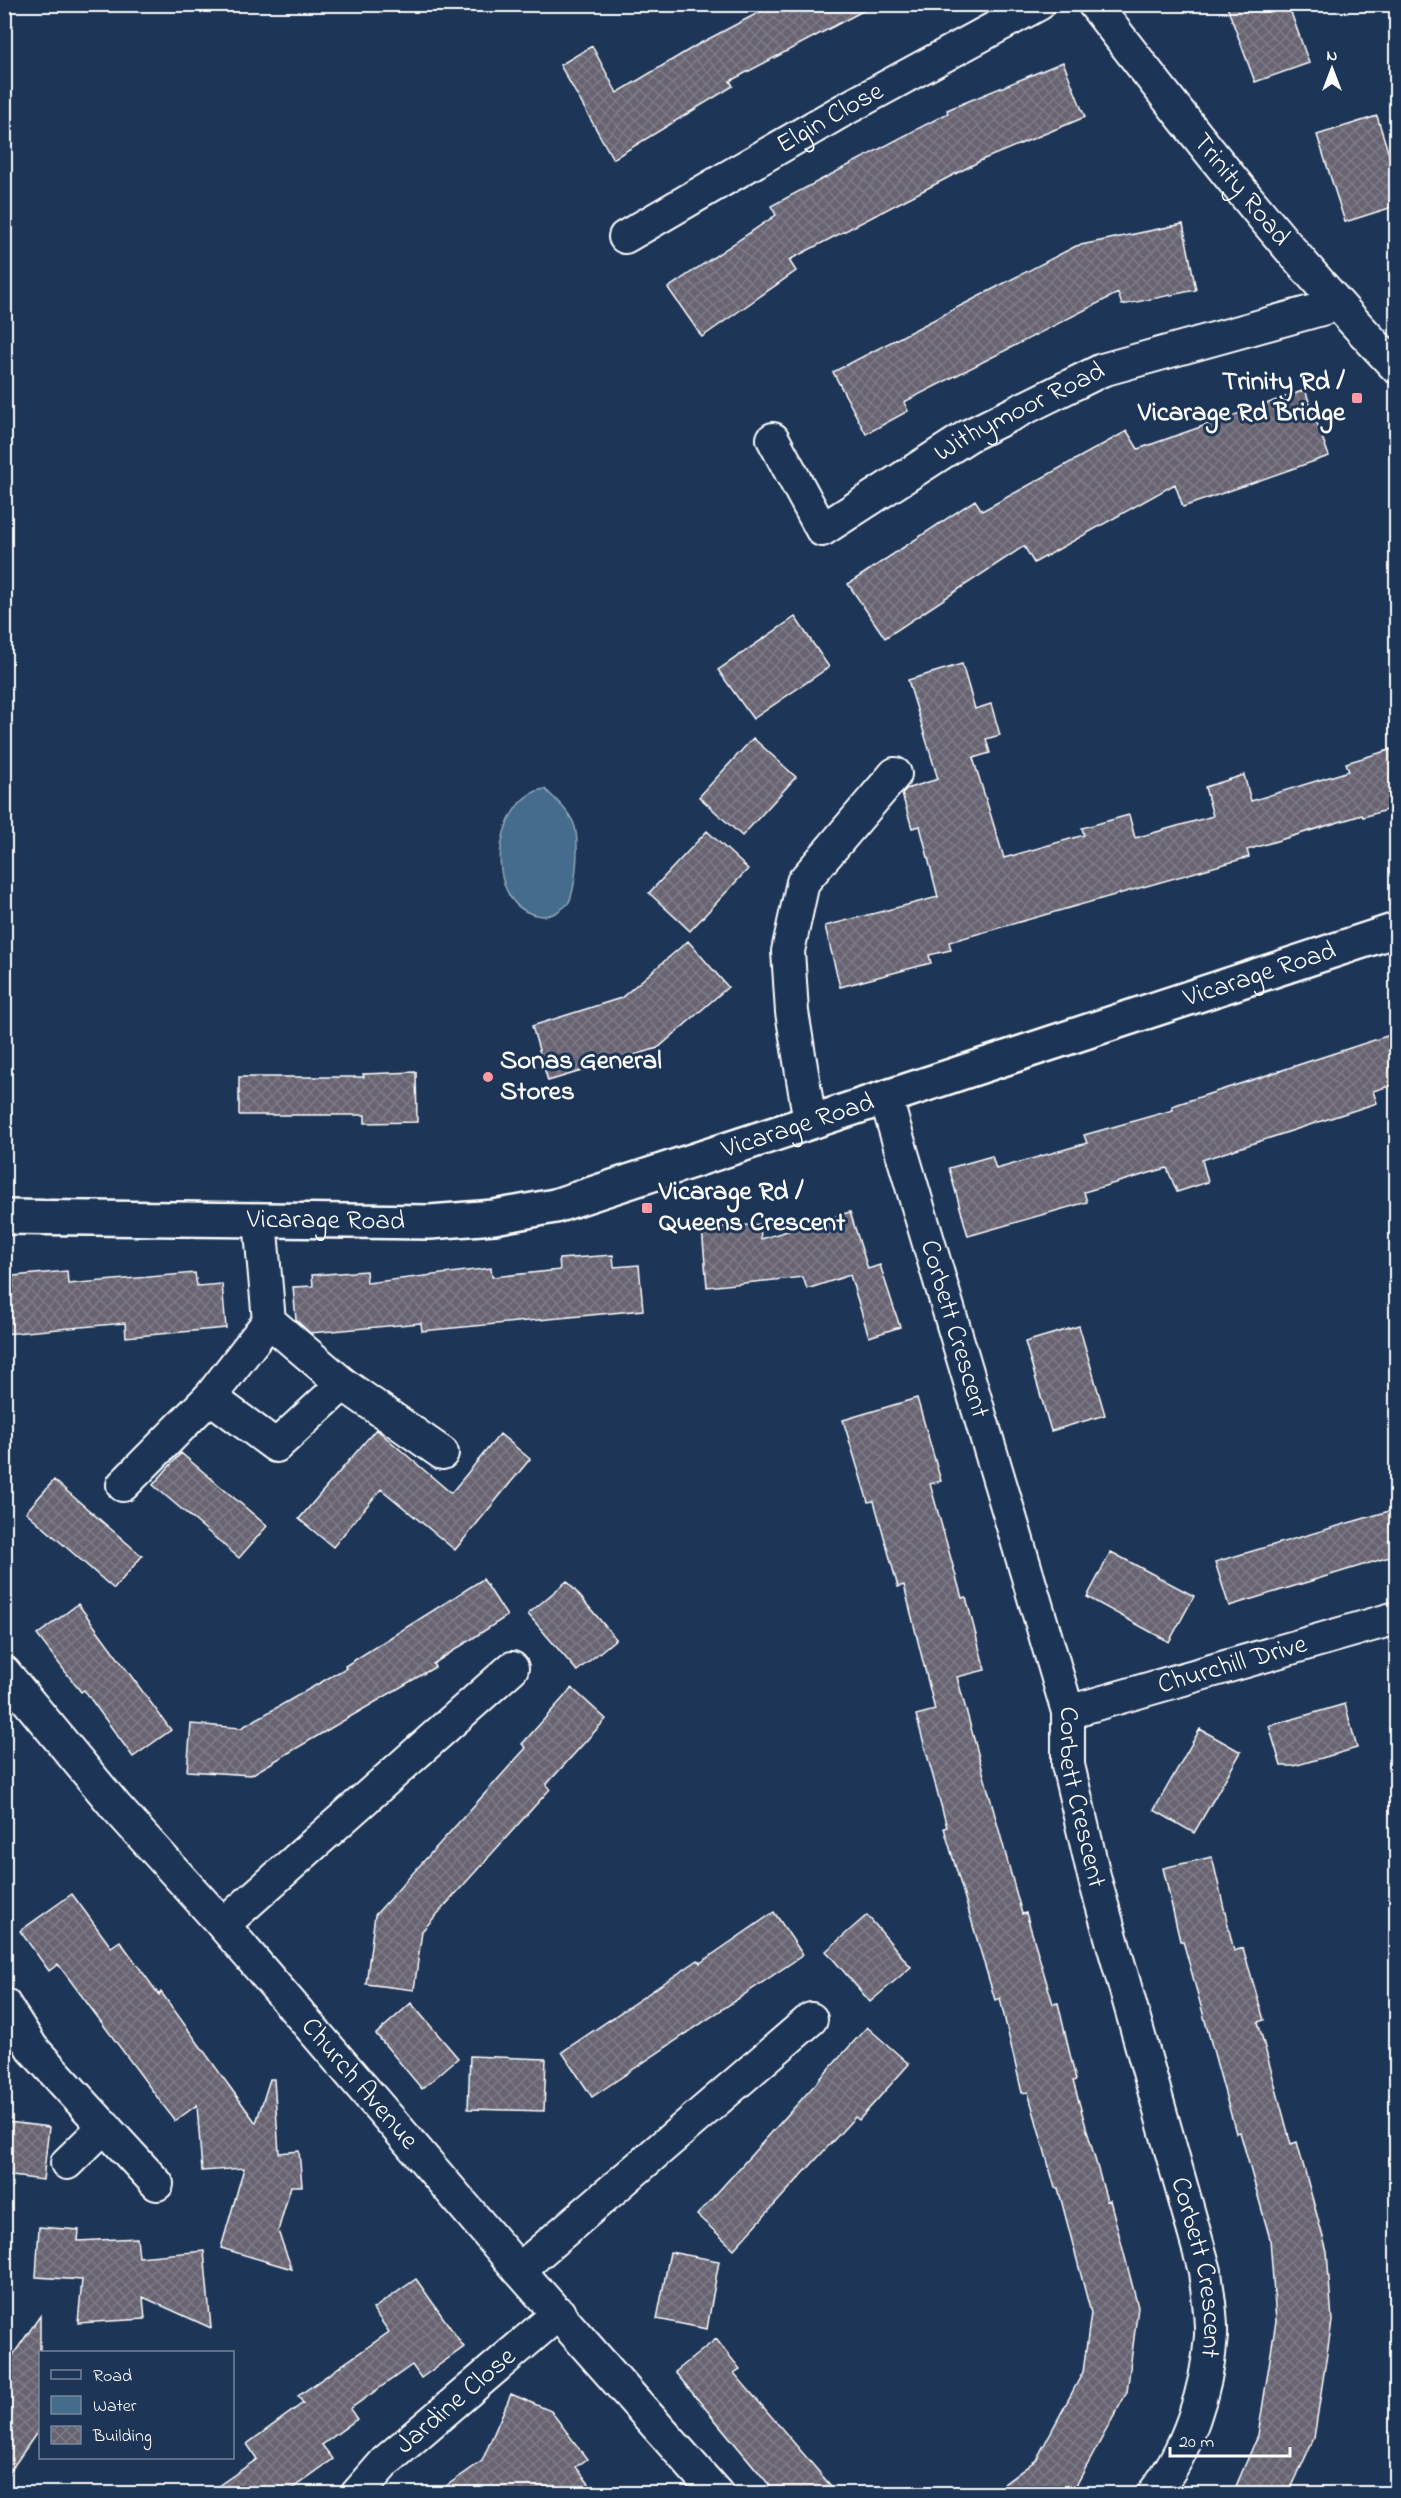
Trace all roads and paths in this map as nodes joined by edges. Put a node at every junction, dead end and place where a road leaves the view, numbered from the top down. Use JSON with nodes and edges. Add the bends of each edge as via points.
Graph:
{"nodes":[{"id":1,"x":1039,"y":4,"type":"edge"},
{"id":2,"x":1094,"y":4,"type":"edge"},
{"id":3,"x":625,"y":237,"type":"dead end"},
{"id":4,"x":1336,"y":305,"type":"junction"},
{"id":5,"x":1396,"y":367,"type":"edge"},
{"id":6,"x":773,"y":439,"type":"dead end"},
{"id":7,"x":895,"y":774,"type":"dead end"},
{"id":8,"x":1396,"y":930,"type":"edge"},
{"id":9,"x":886,"y":1099,"type":"junction"},
{"id":10,"x":810,"y":1122,"type":"junction"},
{"id":11,"x":4,"y":1217,"type":"edge"},
{"id":12,"x":260,"y":1220,"type":"junction"},
{"id":13,"x":269,"y":1321,"type":"junction"},
{"id":14,"x":343,"y":1384,"type":"junction"},
{"id":15,"x":210,"y":1397,"type":"junction"},
{"id":16,"x":442,"y":1453,"type":"dead end"},
{"id":17,"x":123,"y":1485,"type":"dead end"},
{"id":18,"x":1396,"y":1618,"type":"edge"},
{"id":19,"x":512,"y":1668,"type":"dead end"},
{"id":20,"x":4,"y":1672,"type":"edge"},
{"id":21,"x":1068,"y":1712,"type":"junction"},
{"id":22,"x":223,"y":1925,"type":"junction"},
{"id":23,"x":4,"y":2004,"type":"edge"},
{"id":24,"x":811,"y":2019,"type":"dead end"},
{"id":25,"x":105,"y":2126,"type":"junction"},
{"id":26,"x":67,"y":2163,"type":"dead end"},
{"id":27,"x":157,"y":2184,"type":"dead end"},
{"id":28,"x":519,"y":2270,"type":"junction"},
{"id":29,"x":559,"y":2313,"type":"junction"},
{"id":30,"x":357,"y":2493,"type":"edge"},
{"id":31,"x":717,"y":2493,"type":"edge"},
{"id":32,"x":1153,"y":2493,"type":"edge"}],
"edges":[{"from":1,"to":3,"type":"street","name":"Elgin Close","via":[[840,112]]},
{"from":2,"to":4,"type":"street","name":"Trinity Road","via":[[1250,203]]},
{"from":4,"to":5,"type":"street","name":"Trinity Road"},
{"from":4,"to":6,"type":"street","name":"Withymoor Road","via":[[1102,370],[968,436],[822,530]]},
{"from":7,"to":10,"type":"street","via":[[803,882],[788,951],[792,1012]]},
{"from":8,"to":9,"type":"street","name":"Vicarage Road"},
{"from":9,"to":10,"type":"street","name":"Vicarage Road"},
{"from":9,"to":21,"type":"street","name":"Corbett Crescent"},
{"from":10,"to":12,"type":"street","name":"Vicarage Road","via":[[535,1210],[430,1222]]},
{"from":11,"to":12,"type":"street","name":"Vicarage Road"},
{"from":12,"to":13,"type":"street"},
{"from":13,"to":14,"type":"street"},
{"from":13,"to":15,"type":"street"},
{"from":14,"to":15,"type":"street","via":[[276,1446]]},
{"from":14,"to":16,"type":"street"},
{"from":15,"to":17,"type":"street"},
{"from":18,"to":21,"type":"street","name":"Churchill Drive"},
{"from":19,"to":22,"type":"street"},
{"from":20,"to":22,"type":"street","name":"Church Avenue","via":[[116,1807]]},
{"from":21,"to":32,"type":"street","name":"Corbett Crescent","via":[[1068,1765],[1095,1880],[1205,2271],[1211,2335],[1198,2407],[1168,2475]]},
{"from":22,"to":28,"type":"street","name":"Church Avenue"},
{"from":23,"to":25,"type":"street","via":[[32,2048]]},
{"from":24,"to":28,"type":"street"},
{"from":25,"to":26,"type":"street"},
{"from":25,"to":27,"type":"street"},
{"from":28,"to":29,"type":"street","name":"Church Avenue"},
{"from":29,"to":30,"type":"street","name":"Jardine Close","via":[[385,2462]]},
{"from":29,"to":31,"type":"street","name":"Church Avenue"}]}
